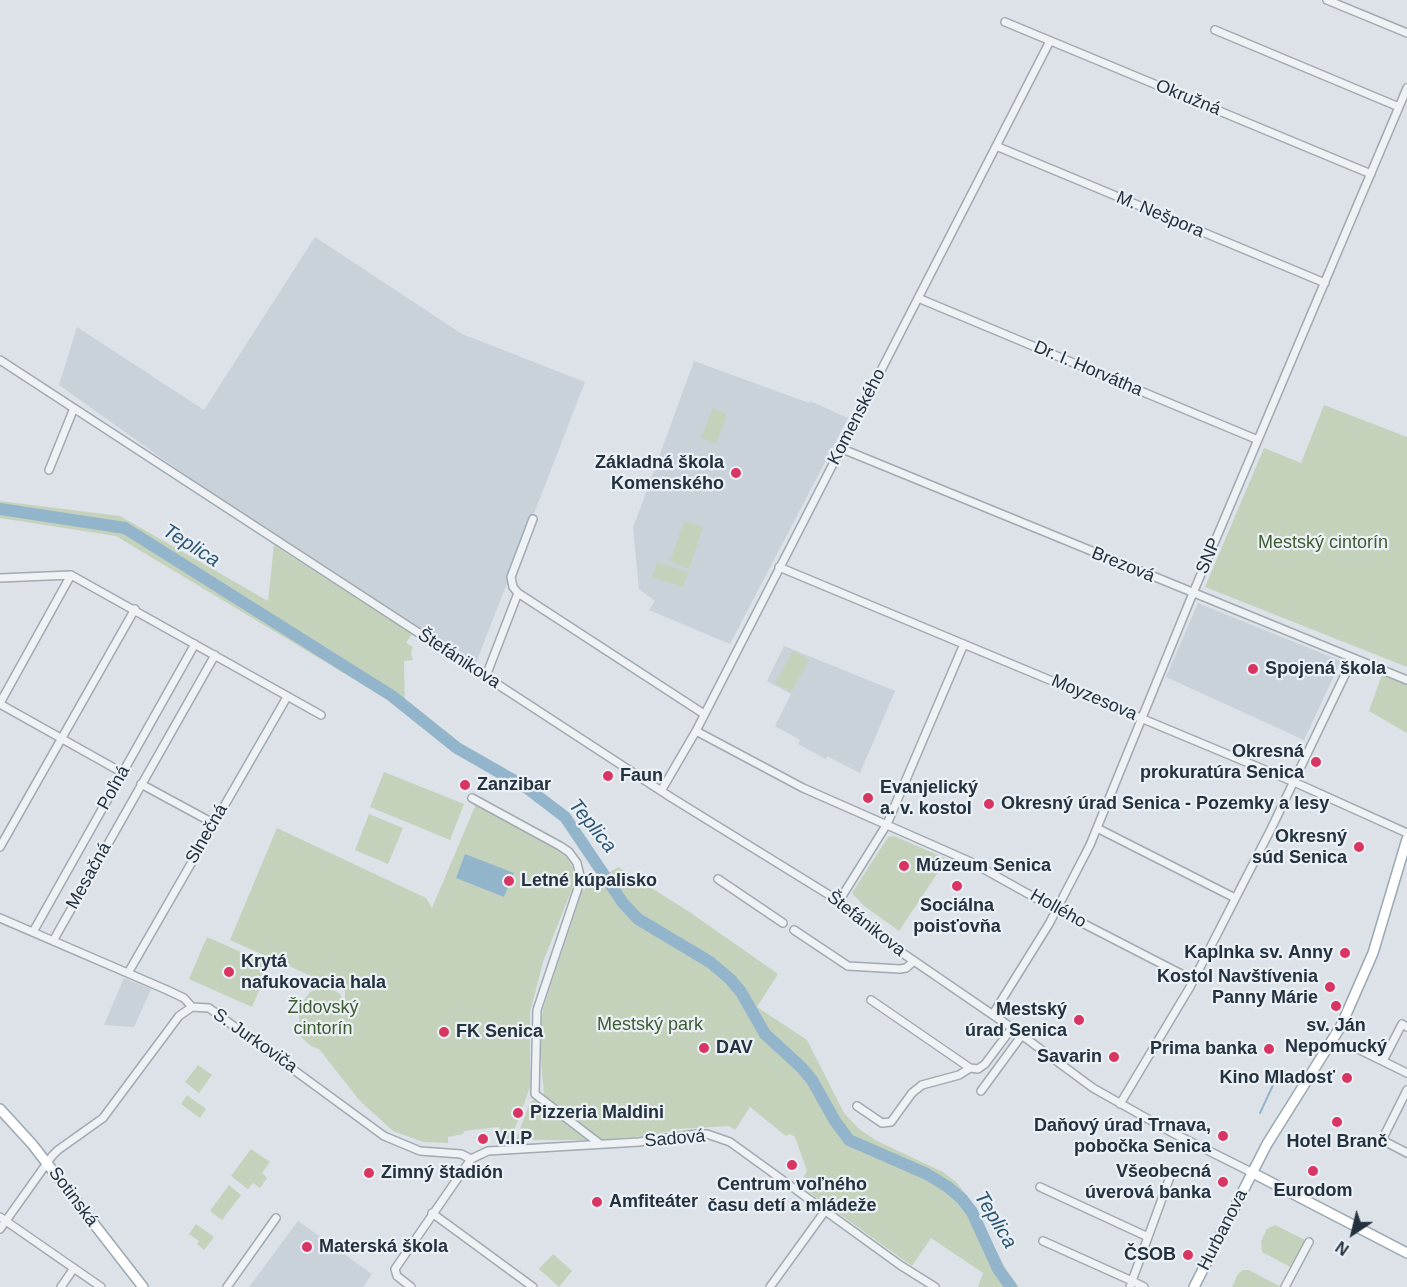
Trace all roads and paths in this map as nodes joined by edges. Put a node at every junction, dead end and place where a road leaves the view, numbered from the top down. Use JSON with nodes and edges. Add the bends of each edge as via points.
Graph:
{"nodes":[{"id":1,"x":1327,"y":0,"type":"edge"},
{"id":2,"x":1005,"y":22,"type":"dead end"},
{"id":3,"x":1215,"y":30,"type":"dead end"},
{"id":4,"x":1407,"y":33,"type":"edge"},
{"id":5,"x":1050,"y":41,"type":"junction"},
{"id":6,"x":1407,"y":88,"type":"edge"},
{"id":7,"x":1399,"y":107,"type":"junction"},
{"id":8,"x":996,"y":146,"type":"junction"},
{"id":9,"x":1371,"y":174,"type":"junction"},
{"id":10,"x":1325,"y":283,"type":"junction"},
{"id":11,"x":918,"y":298,"type":"junction"},
{"id":12,"x":0,"y":360,"type":"edge"},
{"id":13,"x":74,"y":408,"type":"junction"},
{"id":14,"x":1258,"y":440,"type":"junction"},
{"id":15,"x":840,"y":448,"type":"junction"},
{"id":16,"x":49,"y":470,"type":"dead end"},
{"id":17,"x":533,"y":519,"type":"dead end"},
{"id":18,"x":779,"y":567,"type":"junction"},
{"id":19,"x":71,"y":575,"type":"junction"},
{"id":20,"x":0,"y":578,"type":"edge"},
{"id":21,"x":518,"y":593,"type":"junction"},
{"id":22,"x":1193,"y":593,"type":"junction"},
{"id":23,"x":135,"y":609,"type":"junction"},
{"id":24,"x":195,"y":644,"type":"junction"},
{"id":25,"x":964,"y":644,"type":"junction"},
{"id":26,"x":215,"y":655,"type":"junction"},
{"id":27,"x":1353,"y":658,"type":"junction"},
{"id":28,"x":486,"y":676,"type":"junction"},
{"id":29,"x":1407,"y":680,"type":"edge"},
{"id":30,"x":287,"y":697,"type":"junction"},
{"id":31,"x":0,"y":704,"type":"edge"},
{"id":32,"x":704,"y":714,"type":"junction"},
{"id":33,"x":321,"y":715,"type":"dead end"},
{"id":34,"x":1142,"y":718,"type":"junction"},
{"id":35,"x":696,"y":731,"type":"junction"},
{"id":36,"x":61,"y":738,"type":"junction"},
{"id":37,"x":123,"y":773,"type":"junction"},
{"id":38,"x":1294,"y":782,"type":"junction"},
{"id":39,"x":141,"y":784,"type":"junction"},
{"id":40,"x":661,"y":791,"type":"junction"},
{"id":41,"x":472,"y":798,"type":"dead end"},
{"id":42,"x":213,"y":823,"type":"junction"},
{"id":43,"x":888,"y":824,"type":"junction"},
{"id":44,"x":1097,"y":828,"type":"junction"},
{"id":45,"x":1407,"y":833,"type":"edge"},
{"id":46,"x":1407,"y":839,"type":"edge"},
{"id":47,"x":0,"y":847,"type":"edge"},
{"id":48,"x":718,"y":879,"type":"dead end"},
{"id":49,"x":1235,"y":898,"type":"junction"},
{"id":50,"x":839,"y":901,"type":"junction"},
{"id":51,"x":1058,"y":910,"type":"junction"},
{"id":52,"x":0,"y":918,"type":"edge"},
{"id":53,"x":783,"y":923,"type":"dead end"},
{"id":54,"x":794,"y":930,"type":"dead end"},
{"id":55,"x":33,"y":932,"type":"junction"},
{"id":56,"x":53,"y":941,"type":"junction"},
{"id":57,"x":914,"y":961,"type":"junction"},
{"id":58,"x":128,"y":973,"type":"junction"},
{"id":59,"x":1193,"y":980,"type":"junction"},
{"id":60,"x":871,"y":1000,"type":"dead end"},
{"id":61,"x":192,"y":1007,"type":"junction"},
{"id":62,"x":993,"y":1014,"type":"junction"},
{"id":63,"x":1407,"y":1027,"type":"edge"},
{"id":64,"x":1012,"y":1028,"type":"junction"},
{"id":65,"x":1022,"y":1035,"type":"junction"},
{"id":66,"x":1354,"y":1047,"type":"dead end"},
{"id":67,"x":1383,"y":1061,"type":"junction"},
{"id":68,"x":970,"y":1068,"type":"junction"},
{"id":69,"x":1407,"y":1073,"type":"edge"},
{"id":70,"x":981,"y":1090,"type":"dead end"},
{"id":71,"x":1407,"y":1090,"type":"edge"},
{"id":72,"x":1120,"y":1104,"type":"junction"},
{"id":73,"x":857,"y":1106,"type":"dead end"},
{"id":74,"x":0,"y":1109,"type":"edge"},
{"id":75,"x":600,"y":1144,"type":"junction"},
{"id":76,"x":1407,"y":1153,"type":"edge"},
{"id":77,"x":471,"y":1159,"type":"junction"},
{"id":78,"x":48,"y":1163,"type":"junction"},
{"id":79,"x":1251,"y":1172,"type":"junction"},
{"id":80,"x":1171,"y":1174,"type":"dead end"},
{"id":81,"x":1040,"y":1187,"type":"dead end"},
{"id":82,"x":825,"y":1211,"type":"junction"},
{"id":83,"x":432,"y":1213,"type":"junction"},
{"id":84,"x":276,"y":1218,"type":"dead end"},
{"id":85,"x":3,"y":1219,"type":"edge"},
{"id":86,"x":0,"y":1229,"type":"edge"},
{"id":87,"x":1148,"y":1237,"type":"junction"},
{"id":88,"x":1043,"y":1241,"type":"dead end"},
{"id":89,"x":1309,"y":1242,"type":"dead end"},
{"id":90,"x":1407,"y":1253,"type":"edge"},
{"id":91,"x":74,"y":1268,"type":"junction"},
{"id":92,"x":1131,"y":1284,"type":"edge"},
{"id":93,"x":61,"y":1287,"type":"edge"},
{"id":94,"x":101,"y":1287,"type":"edge"},
{"id":95,"x":143,"y":1287,"type":"edge"},
{"id":96,"x":227,"y":1287,"type":"edge"},
{"id":97,"x":411,"y":1287,"type":"edge"},
{"id":98,"x":533,"y":1287,"type":"edge"},
{"id":99,"x":770,"y":1287,"type":"edge"},
{"id":100,"x":935,"y":1287,"type":"edge"},
{"id":101,"x":1144,"y":1287,"type":"edge"},
{"id":102,"x":1194,"y":1287,"type":"edge"},
{"id":103,"x":1285,"y":1287,"type":"edge"}],
"edges":[{"from":1,"to":4,"type":"street"},
{"from":2,"to":5,"type":"street","name":"Okružná"},
{"from":3,"to":7,"type":"street"},
{"from":5,"to":8,"type":"street","name":"Komenského"},
{"from":5,"to":9,"type":"street","name":"Okružná"},
{"from":6,"to":7,"type":"street","name":"SNP"},
{"from":7,"to":9,"type":"street","name":"SNP"},
{"from":8,"to":10,"type":"street","name":"M. Nešpora"},
{"from":8,"to":11,"type":"street","name":"Komenského"},
{"from":9,"to":10,"type":"street","name":"SNP"},
{"from":10,"to":14,"type":"street","name":"SNP"},
{"from":11,"to":14,"type":"street","name":"Dr. I. Horvátha"},
{"from":11,"to":15,"type":"street","name":"Komenského"},
{"from":12,"to":13,"type":"street","name":"Štefánikova"},
{"from":13,"to":16,"type":"street"},
{"from":13,"to":28,"type":"street","name":"Štefánikova"},
{"from":14,"to":22,"type":"street","name":"SNP"},
{"from":15,"to":18,"type":"street","name":"Komenského"},
{"from":15,"to":22,"type":"street","name":"Brezová"},
{"from":17,"to":21,"type":"street","via":[[511,577]]},
{"from":18,"to":25,"type":"street","name":"Moyzesova"},
{"from":18,"to":32,"type":"street","name":"Komenského"},
{"from":19,"to":20,"type":"street"},
{"from":19,"to":23,"type":"street"},
{"from":19,"to":31,"type":"street"},
{"from":21,"to":28,"type":"street"},
{"from":21,"to":32,"type":"street"},
{"from":22,"to":27,"type":"street","name":"Brezová"},
{"from":22,"to":34,"type":"street","name":"SNP"},
{"from":23,"to":24,"type":"street"},
{"from":23,"to":36,"type":"street"},
{"from":24,"to":26,"type":"street"},
{"from":24,"to":37,"type":"street","name":"Poľná"},
{"from":25,"to":34,"type":"street","name":"Moyzesova"},
{"from":25,"to":43,"type":"street"},
{"from":26,"to":30,"type":"street"},
{"from":26,"to":39,"type":"street","name":"Mesačná"},
{"from":27,"to":29,"type":"street","name":"Brezová"},
{"from":27,"to":38,"type":"street"},
{"from":28,"to":40,"type":"street","name":"Štefánikova"},
{"from":30,"to":33,"type":"street"},
{"from":30,"to":42,"type":"street","name":"Slnečná"},
{"from":31,"to":36,"type":"street"},
{"from":32,"to":35,"type":"street","name":"Komenského"},
{"from":34,"to":38,"type":"street","name":"Moyzesova"},
{"from":34,"to":44,"type":"street","name":"SNP"},
{"from":35,"to":40,"type":"street","name":"Komenského"},
{"from":35,"to":43,"type":"street","name":"Hollého","via":[[803,788]]},
{"from":36,"to":37,"type":"street"},
{"from":36,"to":47,"type":"street"},
{"from":37,"to":55,"type":"street","name":"Poľná"},
{"from":38,"to":45,"type":"street","name":"Moyzesova"},
{"from":38,"to":49,"type":"street"},
{"from":39,"to":42,"type":"street"},
{"from":39,"to":56,"type":"street","name":"Mesačná"},
{"from":40,"to":50,"type":"street","name":"Štefánikova"},
{"from":41,"to":75,"type":"street","via":[[560,846],[577,863],[579,885],[537,1011],[535,1094]]},
{"from":42,"to":58,"type":"street","name":"Slnečná"},
{"from":43,"to":50,"type":"street"},
{"from":43,"to":51,"type":"street","name":"Hollého","via":[[971,862]]},
{"from":44,"to":49,"type":"street"},
{"from":44,"to":51,"type":"street","name":"SNP"},
{"from":46,"to":79,"type":"main road","name":"Hurbanova","via":[[1372,953],[1341,1026]]},
{"from":48,"to":53,"type":"street"},
{"from":49,"to":59,"type":"street"},
{"from":50,"to":57,"type":"street","name":"Štefánikova"},
{"from":51,"to":59,"type":"street","name":"Hollého"},
{"from":51,"to":62,"type":"street","name":"SNP"},
{"from":52,"to":55,"type":"street"},
{"from":54,"to":57,"type":"street","name":"Štefánikova","via":[[848,966],[900,969]]},
{"from":55,"to":56,"type":"street"},
{"from":56,"to":58,"type":"street"},
{"from":57,"to":62,"type":"street","name":"Štefánikova"},
{"from":58,"to":61,"type":"street","via":[[184,998]]},
{"from":59,"to":72,"type":"street"},
{"from":60,"to":68,"type":"street"},
{"from":61,"to":77,"type":"street","name":"S. Jurkoviča","via":[[209,1008],[384,1136],[420,1151],[462,1154]]},
{"from":61,"to":78,"type":"street","name":"S. Jurkoviča","via":[[179,1016],[103,1118],[58,1150]]},
{"from":62,"to":64,"type":"street","name":"Štefánikova"},
{"from":63,"to":67,"type":"street","via":[[1402,1024]]},
{"from":64,"to":65,"type":"street","name":"Štefánikova"},
{"from":64,"to":68,"type":"street","via":[[985,1064],[978,1069]]},
{"from":65,"to":70,"type":"street"},
{"from":65,"to":72,"type":"street","name":"Štefánikova"},
{"from":66,"to":67,"type":"street"},
{"from":67,"to":69,"type":"street"},
{"from":68,"to":73,"type":"street","via":[[959,1075],[922,1084],[891,1122],[882,1123]]},
{"from":71,"to":76,"type":"street","via":[[1382,1140]]},
{"from":72,"to":79,"type":"street","name":"Štefánikova"},
{"from":74,"to":78,"type":"main road","name":"Sotinská"},
{"from":75,"to":77,"type":"street","name":"Sadová","via":[[489,1151]]},
{"from":75,"to":82,"type":"street","name":"Sadová","via":[[697,1134],[717,1137],[730,1142]]},
{"from":77,"to":83,"type":"street"},
{"from":78,"to":85,"type":"street","name":"S. Jurkoviča"},
{"from":78,"to":95,"type":"main road","name":"Sotinská"},
{"from":79,"to":90,"type":"main road"},
{"from":79,"to":102,"type":"main road","name":"Hurbanova"},
{"from":80,"to":87,"type":"street"},
{"from":81,"to":87,"type":"street"},
{"from":82,"to":99,"type":"street"},
{"from":82,"to":100,"type":"street","name":"Sadová"},
{"from":83,"to":97,"type":"street","via":[[395,1269],[397,1276]]},
{"from":83,"to":98,"type":"street"},
{"from":84,"to":96,"type":"street"},
{"from":85,"to":86,"type":"street","name":"S. Jurkoviča"},
{"from":85,"to":91,"type":"street"},
{"from":87,"to":92,"type":"street"},
{"from":88,"to":92,"type":"street"},
{"from":89,"to":103,"type":"street"},
{"from":91,"to":93,"type":"street"},
{"from":91,"to":94,"type":"street"},
{"from":92,"to":101,"type":"street"}]}
